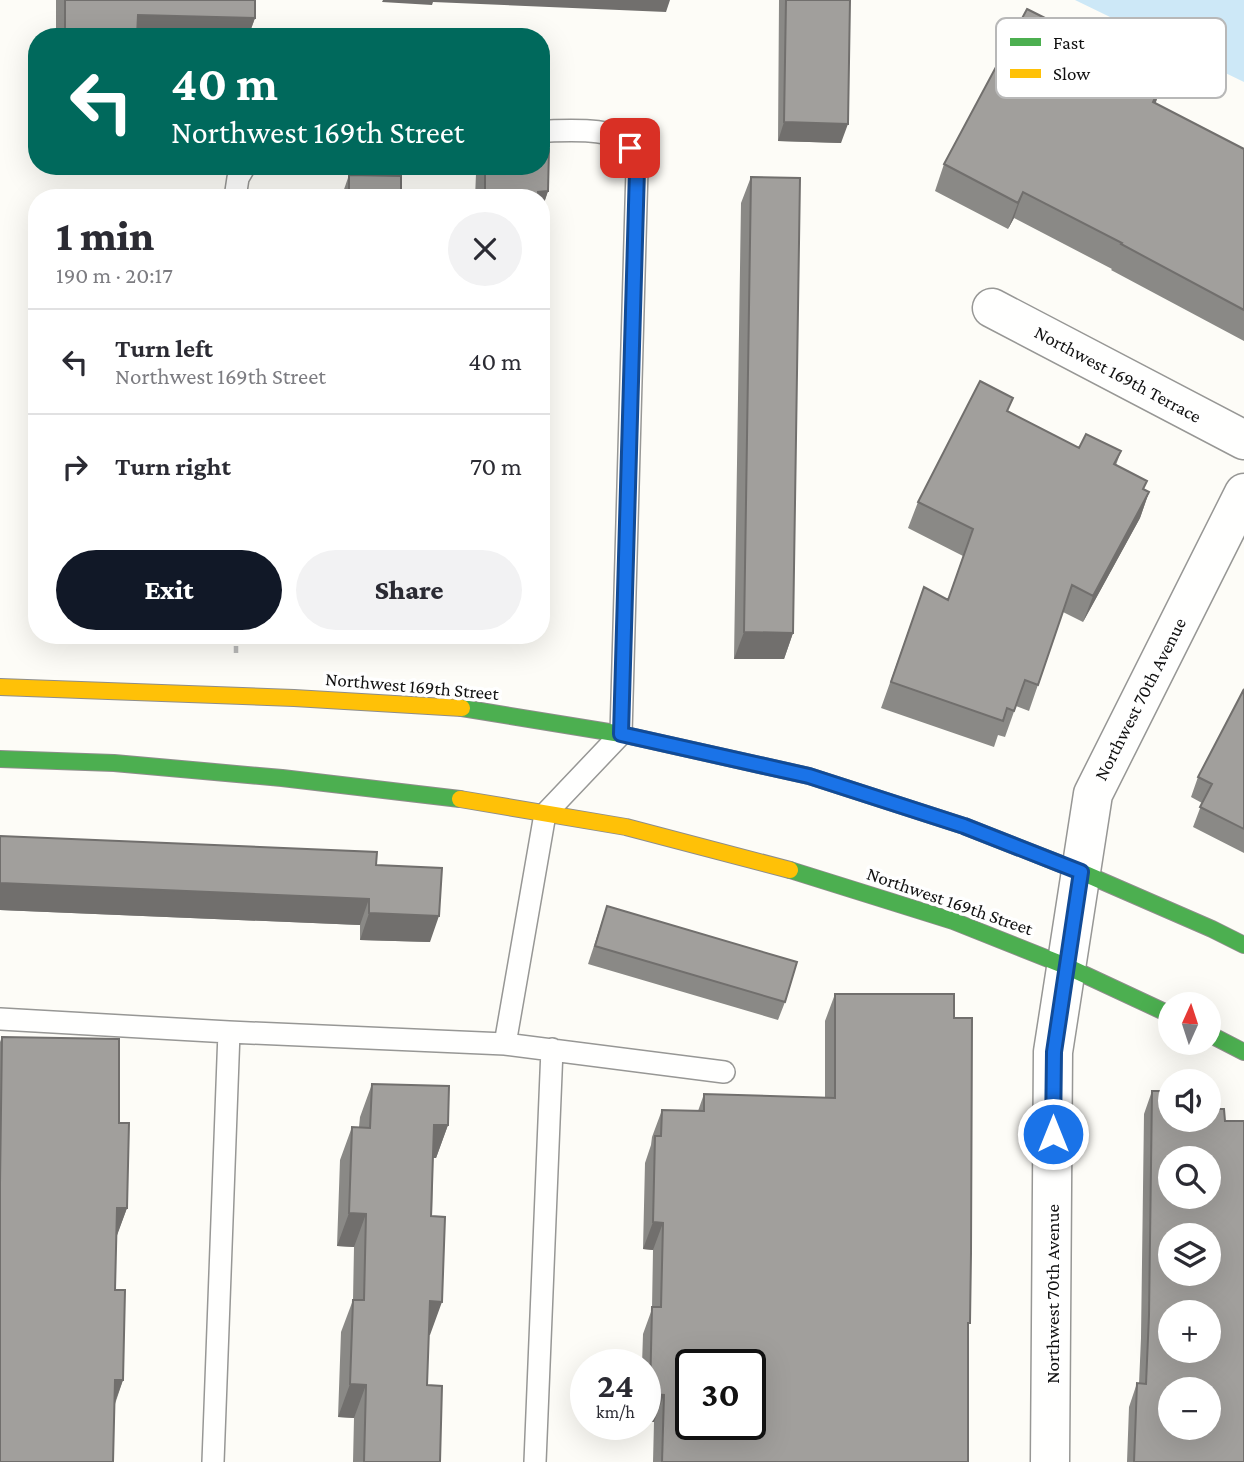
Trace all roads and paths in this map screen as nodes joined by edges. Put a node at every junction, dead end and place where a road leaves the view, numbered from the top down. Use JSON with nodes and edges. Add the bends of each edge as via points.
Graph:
{"nodes":[{"id":1,"x":550,"y":131,"type":"edge"},
{"id":2,"x":992,"y":308,"type":"dead end"},
{"id":3,"x":1244,"y":440,"type":"edge"},
{"id":4,"x":1244,"y":493,"type":"edge"},
{"id":5,"x":0,"y":687,"type":"edge"},
{"id":6,"x":621,"y":734,"type":"junction"},
{"id":7,"x":0,"y":759,"type":"edge"},
{"id":8,"x":545,"y":814,"type":"junction"},
{"id":9,"x":1081,"y":872,"type":"junction"},
{"id":10,"x":1244,"y":945,"type":"edge"},
{"id":11,"x":1066,"y":966,"type":"junction"},
{"id":12,"x":1158,"y":1009,"type":"edge"},
{"id":13,"x":0,"y":1019,"type":"edge"},
{"id":14,"x":229,"y":1032,"type":"junction"},
{"id":15,"x":1222,"y":1041,"type":"edge"},
{"id":16,"x":505,"y":1044,"type":"junction"},
{"id":17,"x":552,"y":1049,"type":"junction"},
{"id":18,"x":1244,"y":1052,"type":"edge"},
{"id":19,"x":724,"y":1072,"type":"dead end"},
{"id":20,"x":213,"y":1462,"type":"edge"},
{"id":21,"x":535,"y":1462,"type":"edge"},
{"id":22,"x":1050,"y":1462,"type":"edge"}],
"edges":[{"from":1,"to":6,"type":"lane","via":[[618,136],[630,148],[637,170]]},
{"from":2,"to":3,"type":"street","name":"Northwest 169th Terrace"},
{"from":4,"to":9,"type":"street","name":"Northwest 70th Avenue","via":[[1093,794]]},
{"from":5,"to":6,"type":"street","name":"Northwest 169th Street","via":[[465,708]]},
{"from":6,"to":8,"type":"lane"},
{"from":6,"to":9,"type":"street","name":"Northwest 169th Street","via":[[809,776],[964,826]]},
{"from":7,"to":8,"type":"street","name":"Northwest 169th Street","via":[[282,778]]},
{"from":8,"to":11,"type":"street","name":"Northwest 169th Street","via":[[626,827],[794,870],[953,921]]},
{"from":8,"to":16,"type":"lane"},
{"from":9,"to":10,"type":"street","name":"Northwest 169th Street"},
{"from":9,"to":11,"type":"street","name":"Northwest 70th Avenue"},
{"from":11,"to":12,"type":"street","name":"Northwest 169th Street"},
{"from":11,"to":22,"type":"street","name":"Northwest 70th Avenue","via":[[1054,1052]]},
{"from":13,"to":14,"type":"lane"},
{"from":14,"to":16,"type":"lane"},
{"from":14,"to":20,"type":"lane"},
{"from":15,"to":18,"type":"street"},
{"from":16,"to":17,"type":"lane"},
{"from":17,"to":19,"type":"lane"},
{"from":17,"to":21,"type":"lane"}]}
